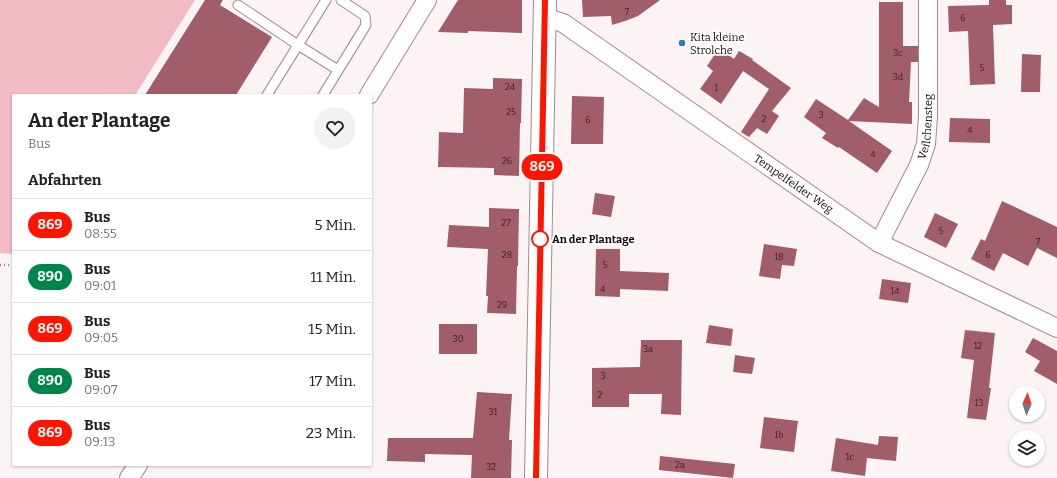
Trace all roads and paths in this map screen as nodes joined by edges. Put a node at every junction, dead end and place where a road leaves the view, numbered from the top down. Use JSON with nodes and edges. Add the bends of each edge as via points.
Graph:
{"nodes":[{"id":1,"x":326,"y":0,"type":"edge"},
{"id":2,"x":341,"y":0,"type":"edge"},
{"id":3,"x":427,"y":0,"type":"edge"},
{"id":4,"x":928,"y":0,"type":"edge"},
{"id":5,"x":238,"y":5,"type":"dead end"},
{"id":6,"x":544,"y":9,"type":"edge"},
{"id":7,"x":298,"y":45,"type":"junction"},
{"id":8,"x":338,"y":70,"type":"junction"},
{"id":9,"x":268,"y":94,"type":"edge"},
{"id":10,"x":324,"y":94,"type":"edge"},
{"id":11,"x":370,"y":94,"type":"edge"},
{"id":12,"x":879,"y":243,"type":"junction"},
{"id":13,"x":0,"y":265,"type":"edge"},
{"id":14,"x":12,"y":265,"type":"edge"},
{"id":15,"x":1057,"y":328,"type":"edge"},
{"id":16,"x":137,"y":466,"type":"edge"},
{"id":17,"x":129,"y":478,"type":"edge"},
{"id":18,"x":536,"y":478,"type":"edge"}],
"edges":[{"from":1,"to":7,"type":"lane"},
{"from":2,"to":8,"type":"lane","via":[[365,16],[366,25]]},
{"from":3,"to":11,"type":"street"},
{"from":4,"to":12,"type":"street","name":"Veilchensteg","via":[[926,144],[919,165]]},
{"from":5,"to":7,"type":"lane"},
{"from":6,"to":12,"type":"street","name":"Tempelfelder Weg"},
{"from":6,"to":18,"type":"main road"},
{"from":7,"to":8,"type":"lane"},
{"from":7,"to":9,"type":"lane"},
{"from":8,"to":10,"type":"lane"},
{"from":12,"to":15,"type":"street","name":"Tempelfelder Weg"},
{"from":13,"to":14,"type":"path"},
{"from":16,"to":17,"type":"street"}]}
